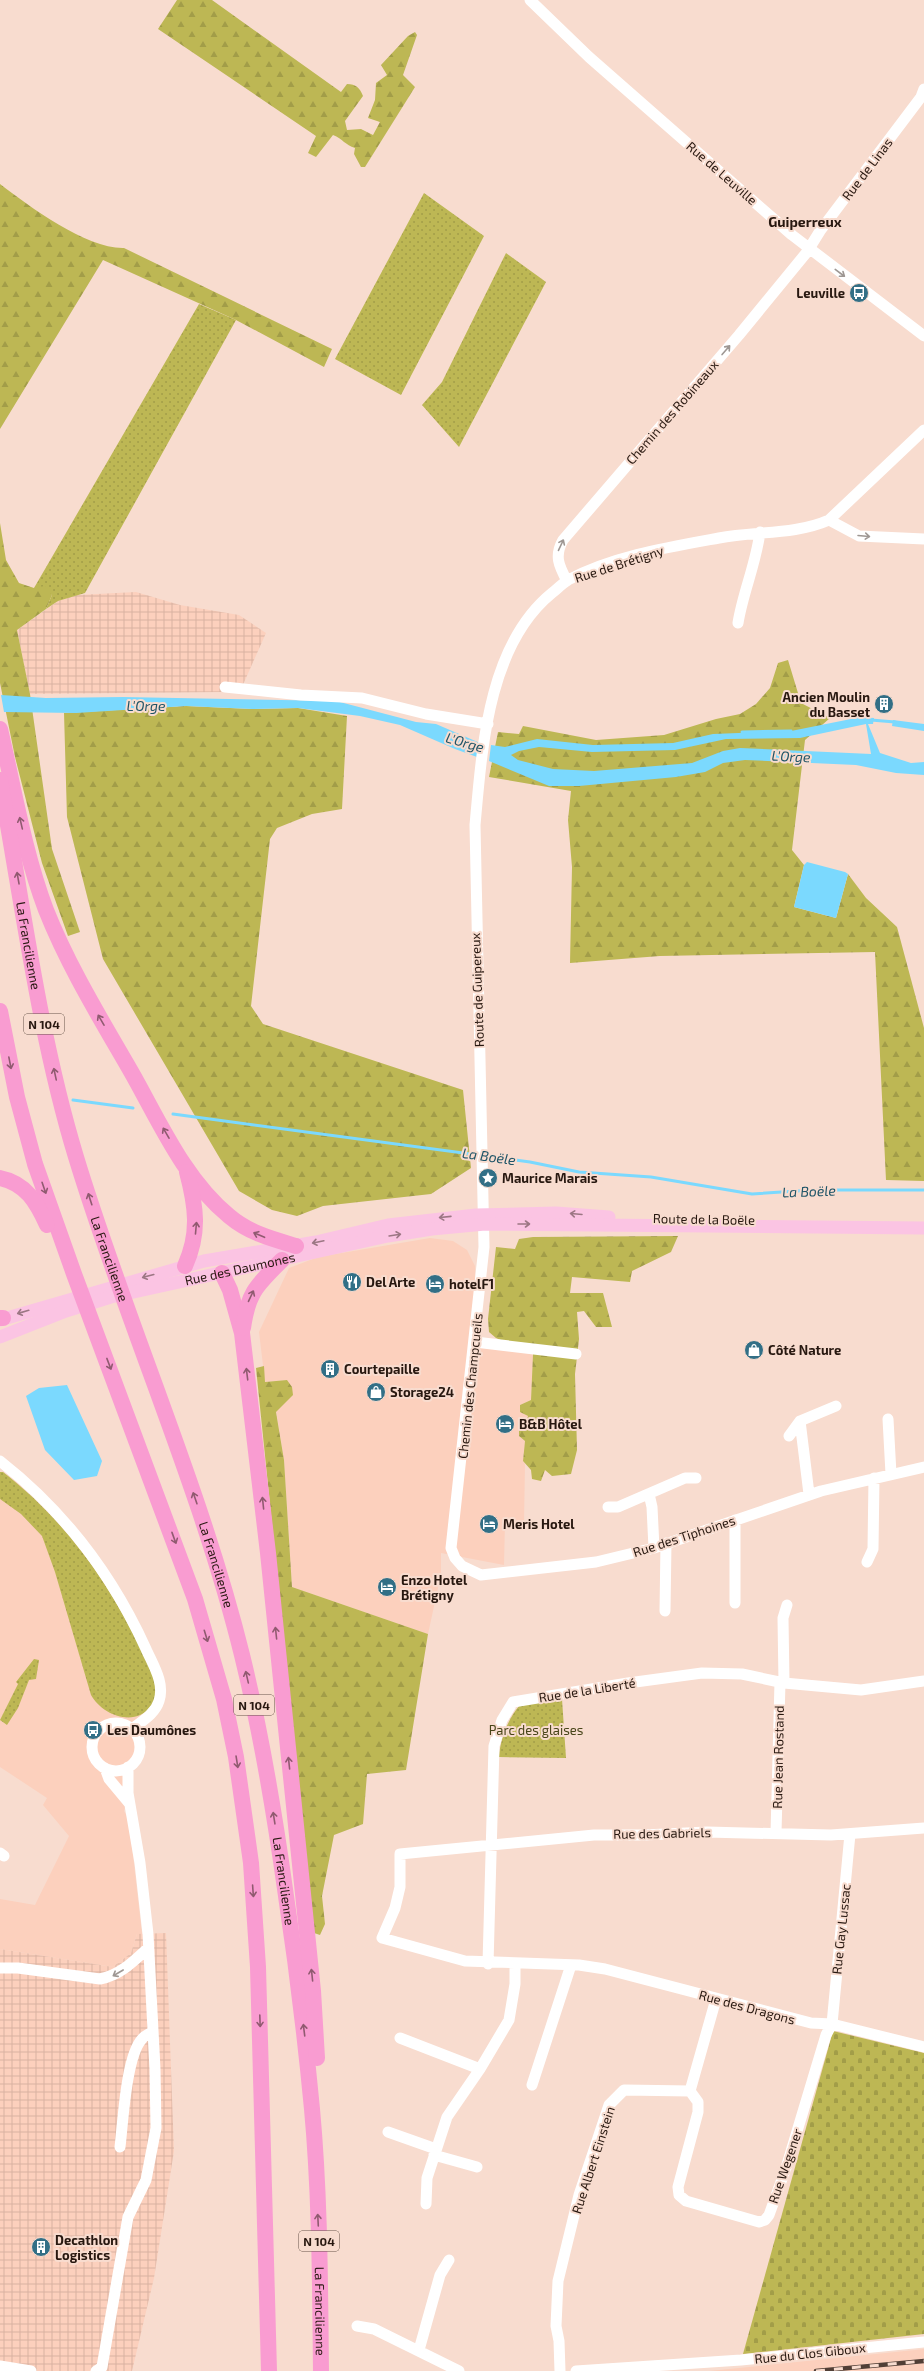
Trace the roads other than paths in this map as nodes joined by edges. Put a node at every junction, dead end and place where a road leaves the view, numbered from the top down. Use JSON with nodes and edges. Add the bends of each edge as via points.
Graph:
{"nodes":[{"id":1,"x":530,"y":0,"type":"edge"},
{"id":2,"x":924,"y":88,"type":"edge"},
{"id":3,"x":810,"y":248,"type":"junction"},
{"id":4,"x":924,"y":336,"type":"edge"},
{"id":5,"x":924,"y":430,"type":"edge"},
{"id":6,"x":829,"y":520,"type":"junction"},
{"id":7,"x":760,"y":532,"type":"junction"},
{"id":8,"x":924,"y":540,"type":"edge"},
{"id":9,"x":567,"y":581,"type":"junction"},
{"id":10,"x":738,"y":623,"type":"dead end"},
{"id":11,"x":225,"y":687,"type":"dead end"},
{"id":12,"x":488,"y":724,"type":"junction"},
{"id":13,"x":0,"y":729,"type":"edge"},
{"id":14,"x":482,"y":764,"type":"joint"},
{"id":15,"x":0,"y":780,"type":"edge"},
{"id":16,"x":0,"y":1011,"type":"edge"},
{"id":17,"x":186,"y":1166,"type":"junction"},
{"id":18,"x":0,"y":1178,"type":"edge"},
{"id":19,"x":484,"y":1220,"type":"junction"},
{"id":20,"x":924,"y":1222,"type":"edge"},
{"id":21,"x":924,"y":1228,"type":"edge"},
{"id":22,"x":296,"y":1246,"type":"junction"},
{"id":23,"x":67,"y":1255,"type":"junction"},
{"id":24,"x":282,"y":1260,"type":"junction"},
{"id":25,"x":204,"y":1261,"type":"junction"},
{"id":26,"x":185,"y":1266,"type":"junction"},
{"id":27,"x":222,"y":1273,"type":"junction"},
{"id":28,"x":174,"y":1283,"type":"junction"},
{"id":29,"x":1,"y":1319,"type":"edge"},
{"id":30,"x":242,"y":1333,"type":"junction"},
{"id":31,"x":0,"y":1337,"type":"edge"},
{"id":32,"x":475,"y":1342,"type":"junction"},
{"id":33,"x":576,"y":1354,"type":"dead end"},
{"id":34,"x":836,"y":1406,"type":"dead end"},
{"id":35,"x":888,"y":1419,"type":"dead end"},
{"id":36,"x":800,"y":1421,"type":"junction"},
{"id":37,"x":790,"y":1436,"type":"dead end"},
{"id":38,"x":0,"y":1462,"type":"edge"},
{"id":39,"x":924,"y":1467,"type":"edge"},
{"id":40,"x":891,"y":1474,"type":"junction"},
{"id":41,"x":696,"y":1478,"type":"dead end"},
{"id":42,"x":874,"y":1478,"type":"junction"},
{"id":43,"x":649,"y":1494,"type":"junction"},
{"id":44,"x":809,"y":1494,"type":"junction"},
{"id":45,"x":608,"y":1507,"type":"dead end"},
{"id":46,"x":735,"y":1520,"type":"junction"},
{"id":47,"x":666,"y":1543,"type":"junction"},
{"id":48,"x":451,"y":1548,"type":"joint"},
{"id":49,"x":654,"y":1548,"type":"junction"},
{"id":50,"x":867,"y":1562,"type":"dead end"},
{"id":51,"x":735,"y":1603,"type":"dead end"},
{"id":52,"x":787,"y":1605,"type":"dead end"},
{"id":53,"x":665,"y":1611,"type":"dead end"},
{"id":54,"x":924,"y":1681,"type":"edge"},
{"id":55,"x":782,"y":1682,"type":"junction"},
{"id":56,"x":132,"y":1729,"type":"junction"},
{"id":57,"x":128,"y":1767,"type":"junction"},
{"id":58,"x":105,"y":1768,"type":"junction"},
{"id":59,"x":129,"y":1804,"type":"junction"},
{"id":60,"x":924,"y":1828,"type":"edge"},
{"id":61,"x":776,"y":1833,"type":"junction"},
{"id":62,"x":850,"y":1834,"type":"junction"},
{"id":63,"x":492,"y":1846,"type":"junction"},
{"id":64,"x":382,"y":1938,"type":"joint"},
{"id":65,"x":148,"y":1948,"type":"junction"},
{"id":66,"x":488,"y":1964,"type":"junction"},
{"id":67,"x":515,"y":1964,"type":"junction"},
{"id":68,"x":571,"y":1965,"type":"junction"},
{"id":69,"x":0,"y":1968,"type":"edge"},
{"id":70,"x":716,"y":1999,"type":"junction"},
{"id":71,"x":832,"y":2024,"type":"junction"},
{"id":72,"x":152,"y":2032,"type":"junction"},
{"id":73,"x":400,"y":2038,"type":"dead end"},
{"id":74,"x":924,"y":2047,"type":"edge"},
{"id":75,"x":480,"y":2069,"type":"junction"},
{"id":76,"x":532,"y":2085,"type":"dead end"},
{"id":77,"x":690,"y":2091,"type":"junction"},
{"id":78,"x":312,"y":2111,"type":"junction"},
{"id":79,"x":388,"y":2132,"type":"dead end"},
{"id":80,"x":120,"y":2147,"type":"dead end"},
{"id":81,"x":435,"y":2152,"type":"junction"},
{"id":82,"x":477,"y":2167,"type":"dead end"},
{"id":83,"x":426,"y":2204,"type":"dead end"},
{"id":84,"x":449,"y":2260,"type":"dead end"},
{"id":85,"x":357,"y":2326,"type":"dead end"},
{"id":86,"x":924,"y":2342,"type":"edge"},
{"id":87,"x":418,"y":2350,"type":"junction"},
{"id":88,"x":0,"y":2366,"type":"edge"},
{"id":89,"x":99,"y":2369,"type":"edge"},
{"id":90,"x":31,"y":2371,"type":"edge"},
{"id":91,"x":269,"y":2371,"type":"edge"},
{"id":92,"x":321,"y":2371,"type":"edge"},
{"id":93,"x":460,"y":2371,"type":"edge"},
{"id":94,"x":560,"y":2371,"type":"edge"},
{"id":95,"x":576,"y":2371,"type":"edge"}],
"edges":[{"from":1,"to":3,"type":"street","name":"Rue de Leuville","via":[[589,57]]},
{"from":2,"to":3,"type":"street","name":"Rue de Linas","via":[[921,97]]},
{"from":3,"to":4,"type":"street","name":"Rue de Leuville","one_way":true},
{"from":9,"to":3,"type":"street","name":"Chemin des Robineaux","one_way":true,"via":[[557,559],[562,540],[739,335]]},
{"from":5,"to":6,"type":"street","name":"Rue de Brétigny"},
{"from":6,"to":7,"type":"street","name":"Rue de Brétigny","via":[[815,526]]},
{"from":6,"to":8,"type":"street","one_way":true,"via":[[859,536]]},
{"from":7,"to":9,"type":"street","name":"Rue de Brétigny","via":[[670,547],[617,562]]},
{"from":7,"to":10,"type":"street","via":[[756,558],[741,603]]},
{"from":9,"to":12,"type":"street","name":"Rue de Brétigny","via":[[540,603],[521,626],[506,654],[495,686]]},
{"from":11,"to":12,"type":"street","via":[[362,698],[426,714]]},
{"from":12,"to":14,"type":"street","name":"Rue de Brétigny"},
{"from":17,"to":13,"type":"highway","one_way":true,"via":[[92,1003],[46,910],[29,856]]},
{"from":14,"to":19,"type":"street","name":"Route de Guipereux","via":[[475,825]]},
{"from":78,"to":15,"type":"highway","name":"La Francilienne","number":"N 104","one_way":true,"via":[[281,1862],[253,1701],[218,1570],[111,1262],[56,1083]]},
{"from":16,"to":23,"type":"highway","number":"N 104","one_way":true,"via":[[17,1097],[35,1164]]},
{"from":22,"to":17,"type":"highway","one_way":true,"via":[[265,1237],[236,1222],[215,1203]]},
{"from":26,"to":17,"type":"highway","one_way":true,"via":[[194,1242],[196,1216]]},
{"from":18,"to":23,"type":"highway","via":[[19,1185],[31,1195],[40,1208],[56,1244]]},
{"from":20,"to":19,"type":"main road","name":"Route de la Boële","one_way":true,"via":[[597,1217],[556,1213]]},
{"from":19,"to":21,"type":"main road","name":"Route de la Boële","one_way":true},
{"from":19,"to":22,"type":"main road","name":"Rue des Daumones","one_way":true,"via":[[459,1216],[388,1225]]},
{"from":24,"to":19,"type":"main road","name":"Rue des Daumones","one_way":true,"via":[[388,1236]]},
{"from":19,"to":32,"type":"street","name":"Chemin des Champcueils"},
{"from":22,"to":25,"type":"main road","name":"Rue des Daumones"},
{"from":23,"to":91,"type":"highway","number":"N 104","one_way":true,"via":[[195,1599],[224,1698],[236,1757],[251,1863],[258,1967]]},
{"from":24,"to":27,"type":"main road","name":"Rue des Daumones"},
{"from":30,"to":24,"type":"highway","one_way":true,"via":[[251,1294],[264,1276]]},
{"from":25,"to":26,"type":"main road","name":"Rue des Daumones"},
{"from":25,"to":27,"type":"main road"},
{"from":26,"to":28,"type":"main road"},
{"from":26,"to":29,"type":"main road","name":"Rue des Daumones","one_way":true},
{"from":27,"to":28,"type":"main road","name":"Rue des Daumones"},
{"from":27,"to":30,"type":"highway","via":[[230,1290]]},
{"from":28,"to":31,"type":"main road","name":"Rue des Daumones","via":[[66,1311]]},
{"from":78,"to":30,"type":"highway","one_way":true,"via":[[319,2095],[313,1991]]},
{"from":32,"to":33,"type":"street"},
{"from":32,"to":48,"type":"street","name":"Chemin des Champcueils"},
{"from":34,"to":36,"type":"street"},
{"from":35,"to":40,"type":"street"},
{"from":36,"to":37,"type":"street"},
{"from":36,"to":44,"type":"street"},
{"from":38,"to":56,"type":"street","via":[[25,1481],[66,1522],[101,1566],[129,1612],[156,1670],[161,1690],[154,1711]]},
{"from":39,"to":40,"type":"street","name":"Rue des Tiphoines"},
{"from":40,"to":42,"type":"street","name":"Rue des Tiphoines"},
{"from":41,"to":43,"type":"street","via":[[685,1478]]},
{"from":42,"to":44,"type":"street","name":"Rue des Tiphoines"},
{"from":42,"to":50,"type":"street","via":[[873,1549]]},
{"from":43,"to":45,"type":"street","via":[[618,1507]]},
{"from":43,"to":49,"type":"street"},
{"from":44,"to":46,"type":"street","name":"Rue des Tiphoines"},
{"from":46,"to":47,"type":"street","name":"Rue des Tiphoines"},
{"from":46,"to":51,"type":"street"},
{"from":47,"to":49,"type":"street","name":"Rue des Tiphoines"},
{"from":47,"to":53,"type":"street"},
{"from":48,"to":49,"type":"street","name":"Rue des Tiphoines","via":[[462,1566],[482,1575],[596,1562]]},
{"from":52,"to":55,"type":"street","name":"Rue Jean Rostand","via":[[783,1618]]},
{"from":54,"to":55,"type":"street","name":"Rue de la Liberté","via":[[862,1690]]},
{"from":55,"to":61,"type":"street","name":"Rue Jean Rostand"},
{"from":55,"to":63,"type":"street","name":"Rue de la Liberté","via":[[742,1674],[702,1673],[628,1682],[513,1702],[502,1720],[494,1746]]},
{"from":56,"to":57,"type":"street","via":[[138,1737],[140,1748],[135,1762]]},
{"from":56,"to":58,"type":"street","via":[[123,1723],[115,1722],[97,1731],[92,1746],[94,1755]]},
{"from":57,"to":58,"type":"street","via":[[113,1770]]},
{"from":57,"to":59,"type":"street"},
{"from":58,"to":59,"type":"street","via":[[109,1779]]},
{"from":59,"to":65,"type":"street","via":[[144,1889]]},
{"from":60,"to":62,"type":"street","name":"Rue des Gabriels"},
{"from":61,"to":62,"type":"street","name":"Rue des Gabriels"},
{"from":61,"to":63,"type":"street","name":"Rue des Gabriels","via":[[594,1835]]},
{"from":62,"to":71,"type":"street","name":"Rue Gay Lussac"},
{"from":63,"to":64,"type":"street","name":"Rue des Gabriels","via":[[400,1854],[400,1887],[395,1908]]},
{"from":63,"to":66,"type":"street","name":"Rue de la Liberté"},
{"from":64,"to":66,"type":"street","name":"Rue des Dragons","via":[[465,1961]]},
{"from":65,"to":69,"type":"street","one_way":true,"via":[[124,1970],[112,1977],[100,1979]]},
{"from":65,"to":72,"type":"street"},
{"from":66,"to":67,"type":"street","name":"Rue des Dragons"},
{"from":67,"to":68,"type":"street","name":"Rue des Dragons"},
{"from":67,"to":75,"type":"street","via":[[515,1984],[509,2020]]},
{"from":68,"to":70,"type":"street","name":"Rue des Dragons","via":[[605,1969],[652,1980]]},
{"from":68,"to":76,"type":"street"},
{"from":70,"to":71,"type":"street","name":"Rue des Dragons","via":[[810,2024]]},
{"from":70,"to":77,"type":"street"},
{"from":71,"to":74,"type":"street","name":"Rue des Dragons"},
{"from":71,"to":77,"type":"street","name":"Rue Wegener","via":[[826,2035],[786,2168],[767,2218],[759,2222],[686,2201],[679,2195],[678,2187],[698,2112],[698,2102]]},
{"from":72,"to":80,"type":"street","via":[[142,2039],[134,2054],[128,2078]]},
{"from":72,"to":89,"type":"street","via":[[156,2069],[156,2128],[146,2180],[128,2217]]},
{"from":73,"to":75,"type":"street"},
{"from":75,"to":81,"type":"street","via":[[447,2117]]},
{"from":77,"to":94,"type":"street","name":"Rue Albert Einstein","via":[[624,2090],[609,2105],[579,2195],[558,2281],[556,2326]]},
{"from":92,"to":78,"type":"highway","name":"La Francilienne","number":"N 104","one_way":true,"via":[[319,2253]]},
{"from":79,"to":81,"type":"street"},
{"from":81,"to":82,"type":"street"},
{"from":81,"to":83,"type":"street","via":[[427,2178]]},
{"from":84,"to":87,"type":"street","via":[[440,2275]]},
{"from":85,"to":87,"type":"street","via":[[374,2329]]},
{"from":86,"to":95,"type":"street","name":"Rue du Clos Giboux","via":[[741,2360]]},
{"from":87,"to":93,"type":"street"},
{"from":88,"to":90,"type":"street"}]}
